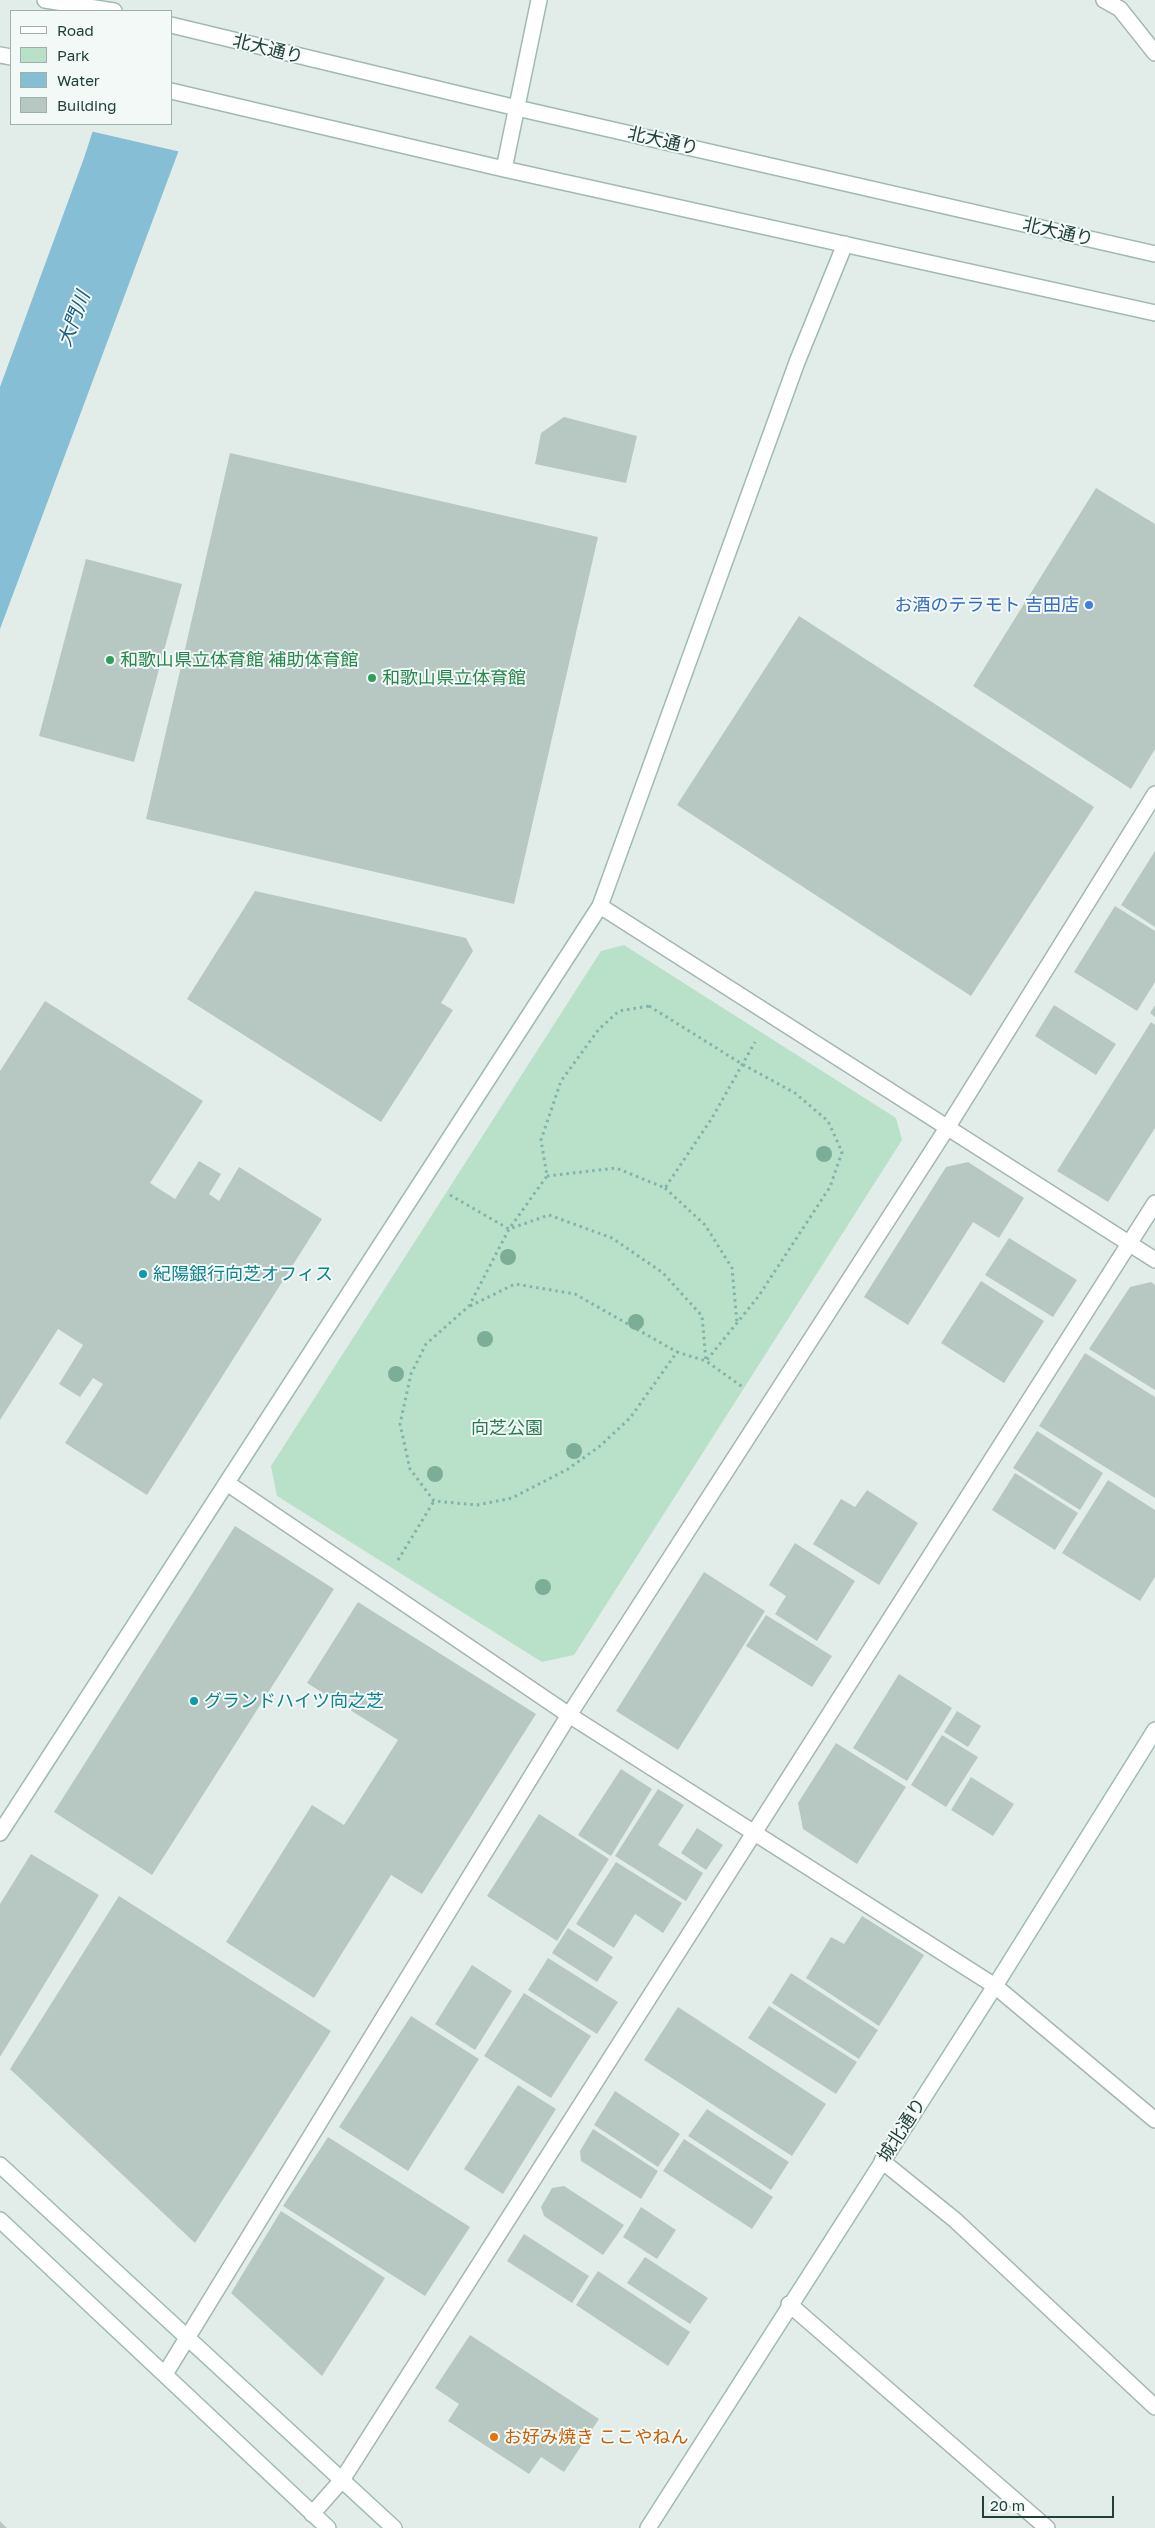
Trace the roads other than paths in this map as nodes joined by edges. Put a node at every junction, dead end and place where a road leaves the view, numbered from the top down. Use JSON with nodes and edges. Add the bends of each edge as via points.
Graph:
{"nodes":[{"id":1,"x":44,"y":0,"type":"edge"},
{"id":2,"x":539,"y":0,"type":"edge"},
{"id":3,"x":1104,"y":0,"type":"edge"},
{"id":4,"x":110,"y":10,"type":"edge"},
{"id":5,"x":172,"y":25,"type":"edge"},
{"id":6,"x":1155,"y":53,"type":"edge"},
{"id":7,"x":172,"y":91,"type":"edge"},
{"id":8,"x":516,"y":108,"type":"junction"},
{"id":9,"x":504,"y":169,"type":"junction"},
{"id":10,"x":845,"y":244,"type":"junction"},
{"id":11,"x":1155,"y":254,"type":"edge"},
{"id":12,"x":1155,"y":313,"type":"edge"},
{"id":13,"x":1155,"y":794,"type":"edge"},
{"id":14,"x":600,"y":906,"type":"junction"},
{"id":15,"x":948,"y":1128,"type":"junction"},
{"id":16,"x":1155,"y":1203,"type":"edge"},
{"id":17,"x":1129,"y":1244,"type":"junction"},
{"id":18,"x":1155,"y":1260,"type":"edge"},
{"id":19,"x":227,"y":1483,"type":"junction"},
{"id":20,"x":569,"y":1715,"type":"junction"},
{"id":21,"x":1155,"y":1730,"type":"edge"},
{"id":22,"x":0,"y":1833,"type":"edge"},
{"id":23,"x":755,"y":1833,"type":"junction"},
{"id":24,"x":995,"y":1986,"type":"junction"},
{"id":25,"x":1155,"y":2120,"type":"edge"},
{"id":26,"x":882,"y":2160,"type":"junction"},
{"id":27,"x":0,"y":2165,"type":"edge"},
{"id":28,"x":0,"y":2220,"type":"edge"},
{"id":29,"x":789,"y":2304,"type":"junction"},
{"id":30,"x":187,"y":2339,"type":"junction"},
{"id":31,"x":165,"y":2374,"type":"junction"},
{"id":32,"x":1155,"y":2407,"type":"edge"},
{"id":33,"x":342,"y":2480,"type":"junction"},
{"id":34,"x":312,"y":2514,"type":"junction"},
{"id":35,"x":328,"y":2528,"type":"edge"},
{"id":36,"x":394,"y":2528,"type":"edge"},
{"id":37,"x":648,"y":2528,"type":"edge"},
{"id":38,"x":1047,"y":2528,"type":"edge"}],
"edges":[{"from":1,"to":4,"type":"street"},
{"from":2,"to":8,"type":"street"},
{"from":3,"to":6,"type":"street","via":[[1120,9]]},
{"from":5,"to":8,"type":"street","name":"北大通り"},
{"from":7,"to":9,"type":"street"},
{"from":8,"to":9,"type":"street"},
{"from":8,"to":11,"type":"street","name":"北大通り"},
{"from":9,"to":10,"type":"street"},
{"from":10,"to":12,"type":"street"},
{"from":10,"to":14,"type":"street","via":[[797,362]]},
{"from":13,"to":15,"type":"street"},
{"from":14,"to":15,"type":"street"},
{"from":14,"to":19,"type":"street"},
{"from":15,"to":17,"type":"street"},
{"from":15,"to":20,"type":"street"},
{"from":16,"to":17,"type":"street"},
{"from":17,"to":18,"type":"street"},
{"from":17,"to":23,"type":"street"},
{"from":19,"to":20,"type":"street"},
{"from":19,"to":22,"type":"street"},
{"from":20,"to":23,"type":"street"},
{"from":20,"to":30,"type":"street"},
{"from":21,"to":24,"type":"street","name":"城北通り"},
{"from":23,"to":24,"type":"street"},
{"from":23,"to":33,"type":"street"},
{"from":24,"to":25,"type":"street"},
{"from":24,"to":26,"type":"street","name":"城北通り"},
{"from":26,"to":29,"type":"street","name":"城北通り"},
{"from":26,"to":32,"type":"street","via":[[956,2220]]},
{"from":27,"to":30,"type":"street"},
{"from":28,"to":31,"type":"street"},
{"from":29,"to":37,"type":"street","name":"城北通り"},
{"from":29,"to":38,"type":"street"},
{"from":30,"to":31,"type":"street"},
{"from":30,"to":33,"type":"street"},
{"from":31,"to":34,"type":"street"},
{"from":33,"to":34,"type":"street"},
{"from":33,"to":36,"type":"street"},
{"from":34,"to":35,"type":"street"}]}
